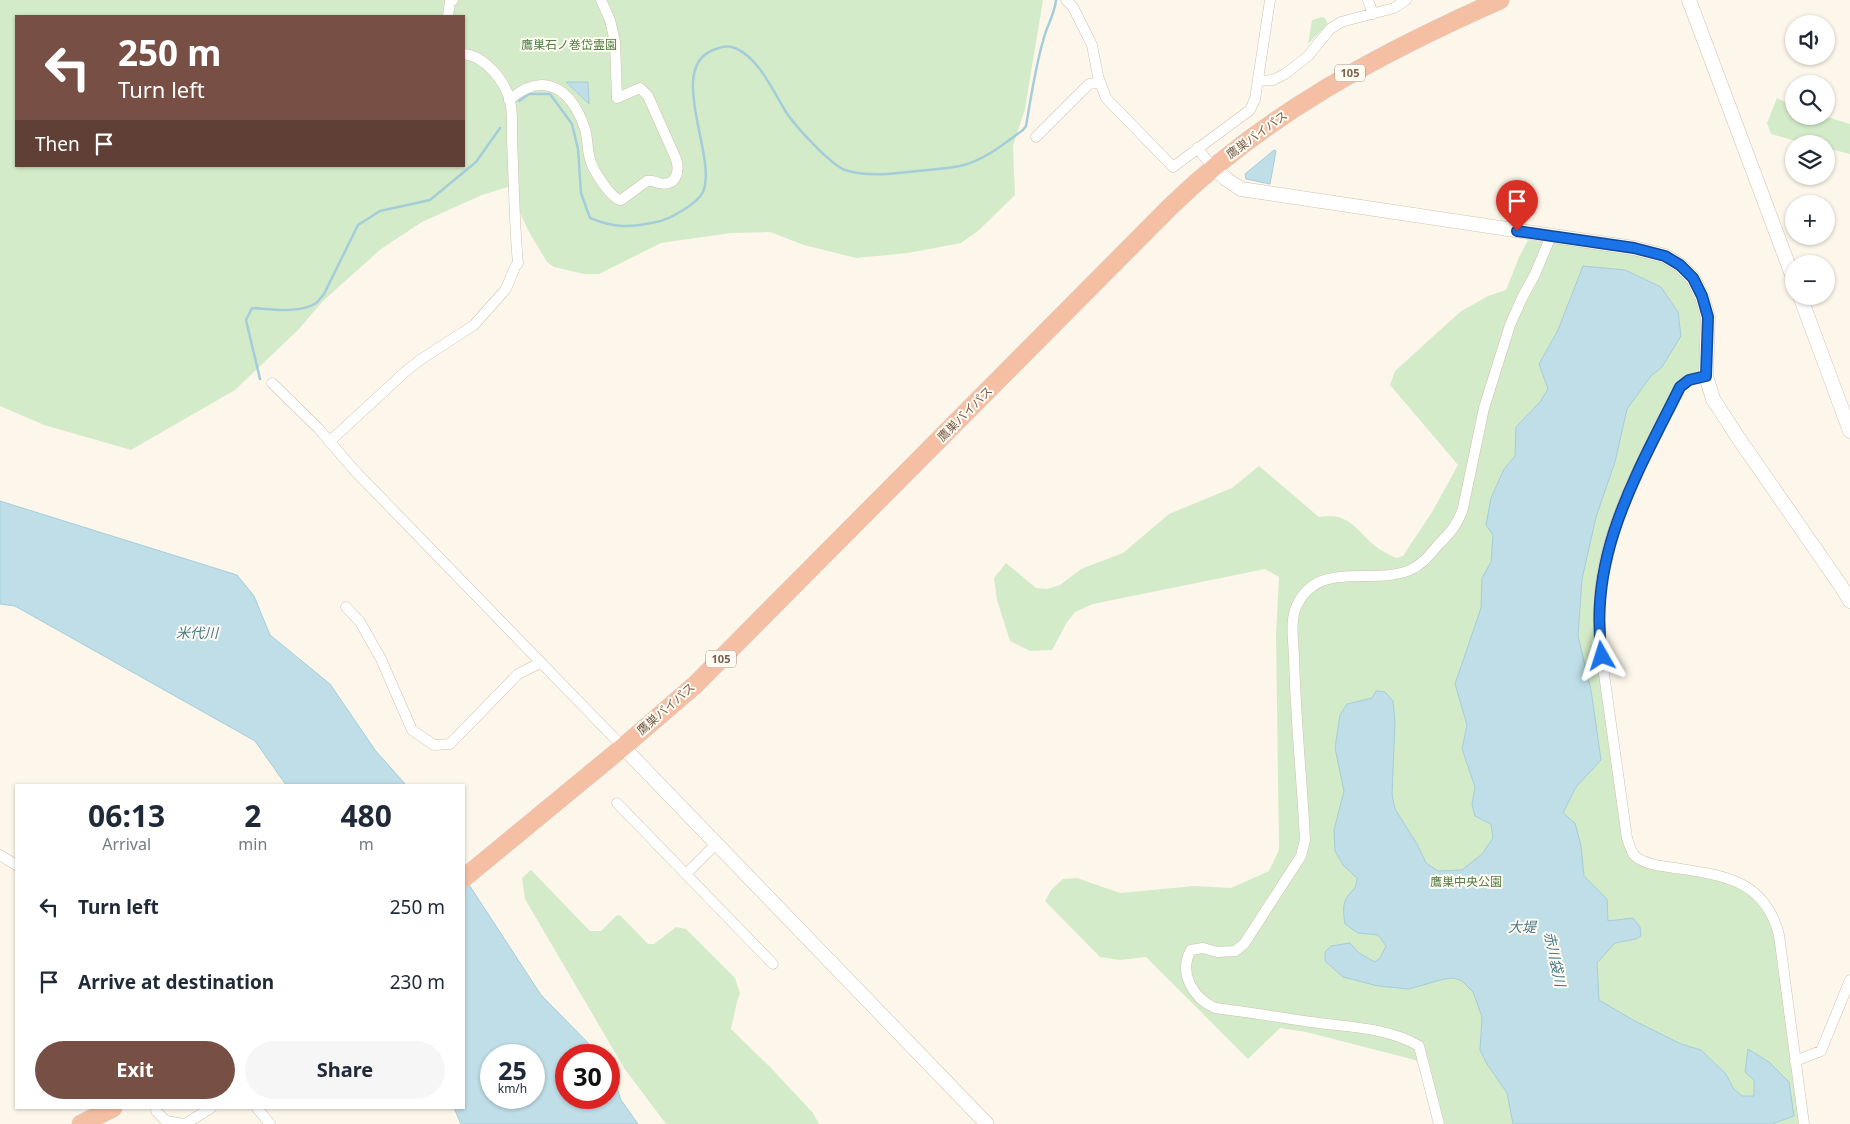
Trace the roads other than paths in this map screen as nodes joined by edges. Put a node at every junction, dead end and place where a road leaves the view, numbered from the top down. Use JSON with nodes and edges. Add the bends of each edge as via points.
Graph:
{"nodes":[{"id":1,"x":453,"y":0,"type":"edge"},
{"id":2,"x":601,"y":0,"type":"edge"},
{"id":3,"x":1066,"y":0,"type":"edge"},
{"id":4,"x":1270,"y":0,"type":"edge"},
{"id":5,"x":1368,"y":0,"type":"edge"},
{"id":6,"x":1406,"y":0,"type":"edge"},
{"id":7,"x":1500,"y":0,"type":"edge"},
{"id":8,"x":1689,"y":0,"type":"edge"},
{"id":9,"x":1373,"y":14,"type":"junction"},
{"id":10,"x":448,"y":15,"type":"edge"},
{"id":11,"x":465,"y":54,"type":"edge"},
{"id":12,"x":1258,"y":82,"type":"junction"},
{"id":13,"x":1101,"y":85,"type":"junction"},
{"id":14,"x":509,"y":100,"type":"junction"},
{"id":15,"x":1036,"y":138,"type":"dead end"},
{"id":16,"x":1196,"y":148,"type":"junction"},
{"id":17,"x":1213,"y":167,"type":"junction"},
{"id":18,"x":1551,"y":236,"type":"junction"},
{"id":19,"x":1785,"y":256,"type":"edge"},
{"id":20,"x":1803,"y":305,"type":"edge"},
{"id":21,"x":1706,"y":376,"type":"junction"},
{"id":22,"x":272,"y":383,"type":"dead end"},
{"id":23,"x":1850,"y":431,"type":"edge"},
{"id":24,"x":329,"y":442,"type":"junction"},
{"id":25,"x":1850,"y":601,"type":"edge"},
{"id":26,"x":346,"y":607,"type":"dead end"},
{"id":27,"x":540,"y":663,"type":"junction"},
{"id":28,"x":623,"y":747,"type":"junction"},
{"id":29,"x":617,"y":802,"type":"dead end"},
{"id":30,"x":716,"y":844,"type":"junction"},
{"id":31,"x":0,"y":855,"type":"edge"},
{"id":32,"x":15,"y":864,"type":"edge"},
{"id":33,"x":686,"y":874,"type":"junction"},
{"id":34,"x":465,"y":877,"type":"edge"},
{"id":35,"x":774,"y":964,"type":"dead end"},
{"id":36,"x":1850,"y":980,"type":"edge"},
{"id":37,"x":1795,"y":1061,"type":"junction"},
{"id":38,"x":111,"y":1109,"type":"edge"},
{"id":39,"x":210,"y":1109,"type":"edge"},
{"id":40,"x":258,"y":1109,"type":"edge"},
{"id":41,"x":156,"y":1111,"type":"dead end"},
{"id":42,"x":81,"y":1124,"type":"edge"},
{"id":43,"x":185,"y":1124,"type":"edge"},
{"id":44,"x":270,"y":1124,"type":"edge"},
{"id":45,"x":987,"y":1124,"type":"edge"},
{"id":46,"x":1439,"y":1124,"type":"edge"},
{"id":47,"x":1804,"y":1124,"type":"edge"}],
"edges":[{"from":1,"to":10,"type":"street"},
{"from":2,"to":14,"type":"street","via":[[615,42],[617,98],[640,88],[648,96],[679,167],[675,180],[660,184],[647,181],[621,200],[616,200],[590,161],[586,131],[568,97],[558,88],[533,85]]},
{"from":3,"to":13,"type":"street","via":[[1092,44]]},
{"from":4,"to":12,"type":"street"},
{"from":5,"to":9,"type":"street"},
{"from":6,"to":9,"type":"street","via":[[1394,8]]},
{"from":7,"to":17,"type":"highway","name":"鷹巣バイパス","number":"105","via":[[1365,65],[1276,120]]},
{"from":8,"to":19,"type":"street"},
{"from":9,"to":12,"type":"street","via":[[1341,22],[1285,74],[1274,80]]},
{"from":11,"to":14,"type":"street","via":[[485,63],[502,82]]},
{"from":12,"to":16,"type":"street","via":[[1250,110]]},
{"from":13,"to":15,"type":"street","via":[[1089,84]]},
{"from":13,"to":16,"type":"street","via":[[1106,98],[1173,167]]},
{"from":14,"to":24,"type":"street","via":[[513,122],[518,263],[506,289],[474,325],[405,372]]},
{"from":16,"to":17,"type":"street"},
{"from":17,"to":18,"type":"street","via":[[1241,189]]},
{"from":17,"to":28,"type":"highway","name":"鷹巣バイパス","number":"105","via":[[695,685]]},
{"from":18,"to":21,"type":"street","via":[[1634,248],[1665,256],[1680,265],[1698,287],[1708,317]]},
{"from":18,"to":46,"type":"street","via":[[1510,324],[1484,408],[1458,522],[1412,570],[1383,577],[1345,575],[1321,580],[1309,588],[1296,605],[1293,620],[1294,685],[1304,840],[1301,856],[1244,944],[1235,951],[1192,950],[1185,971],[1204,1003],[1215,1008],[1409,1039],[1419,1046]]},
{"from":20,"to":23,"type":"street"},
{"from":21,"to":25,"type":"street","via":[[1713,399],[1734,432]]},
{"from":21,"to":37,"type":"street","via":[[1689,380],[1680,387],[1625,498],[1603,570],[1599,638],[1627,838],[1633,854],[1645,863],[1717,874],[1745,884],[1769,909],[1779,935]]},
{"from":22,"to":24,"type":"street"},
{"from":24,"to":27,"type":"street"},
{"from":26,"to":27,"type":"street","via":[[360,622],[381,659],[412,730],[434,745],[450,744],[518,674]]},
{"from":27,"to":28,"type":"street"},
{"from":28,"to":30,"type":"street"},
{"from":28,"to":34,"type":"highway","name":"鷹巣バイパス","number":"105"},
{"from":29,"to":33,"type":"street"},
{"from":30,"to":33,"type":"street"},
{"from":30,"to":45,"type":"street"},
{"from":31,"to":32,"type":"street"},
{"from":33,"to":35,"type":"street"},
{"from":36,"to":37,"type":"street","via":[[1821,1051]]},
{"from":37,"to":47,"type":"street"},
{"from":38,"to":42,"type":"highway"},
{"from":39,"to":43,"type":"street"},
{"from":40,"to":44,"type":"street"},
{"from":41,"to":43,"type":"street","via":[[166,1121]]}]}
